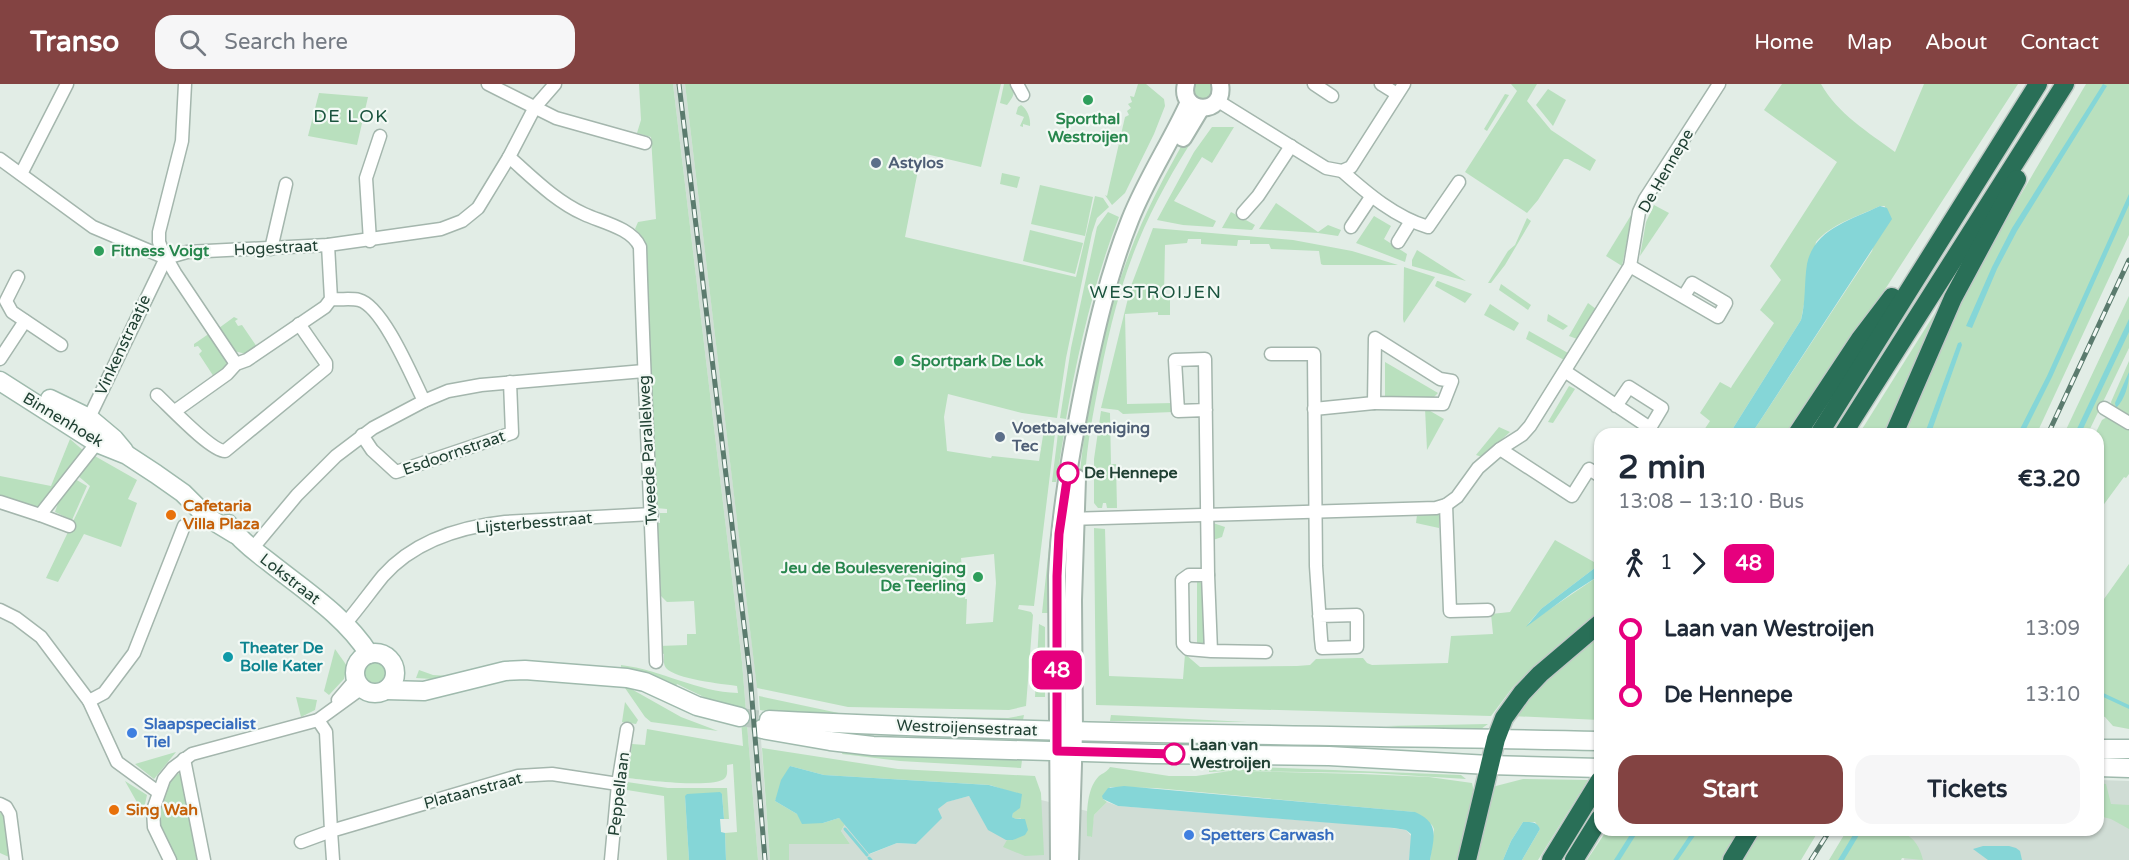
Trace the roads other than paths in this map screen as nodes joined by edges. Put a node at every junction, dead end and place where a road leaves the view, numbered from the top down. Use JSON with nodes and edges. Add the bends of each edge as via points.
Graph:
{"nodes":[{"id":1,"x":67,"y":84,"type":"edge"},
{"id":2,"x":184,"y":84,"type":"edge"},
{"id":3,"x":489,"y":84,"type":"edge"},
{"id":4,"x":555,"y":84,"type":"edge"},
{"id":5,"x":1314,"y":84,"type":"edge"},
{"id":6,"x":1380,"y":84,"type":"edge"},
{"id":7,"x":1719,"y":84,"type":"edge"},
{"id":8,"x":2038,"y":84,"type":"edge"},
{"id":9,"x":2065,"y":84,"type":"edge"},
{"id":10,"x":1401,"y":89,"type":"edge"},
{"id":11,"x":1219,"y":92,"type":"edge"},
{"id":12,"x":1187,"y":94,"type":"edge"},
{"id":13,"x":1332,"y":96,"type":"dead end"},
{"id":14,"x":535,"y":106,"type":"junction"},
{"id":15,"x":380,"y":136,"type":"dead end"},
{"id":16,"x":645,"y":143,"type":"dead end"},
{"id":17,"x":1291,"y":146,"type":"junction"},
{"id":18,"x":509,"y":157,"type":"junction"},
{"id":19,"x":0,"y":159,"type":"edge"},
{"id":20,"x":1341,"y":171,"type":"junction"},
{"id":21,"x":21,"y":174,"type":"junction"},
{"id":22,"x":1459,"y":182,"type":"dead end"},
{"id":23,"x":286,"y":184,"type":"dead end"},
{"id":24,"x":1974,"y":187,"type":"junction"},
{"id":25,"x":1371,"y":197,"type":"junction"},
{"id":26,"x":1243,"y":213,"type":"dead end"},
{"id":27,"x":1411,"y":221,"type":"junction"},
{"id":28,"x":1350,"y":227,"type":"dead end"},
{"id":29,"x":370,"y":241,"type":"junction"},
{"id":30,"x":1398,"y":242,"type":"dead end"},
{"id":31,"x":328,"y":245,"type":"junction"},
{"id":32,"x":271,"y":249,"type":"junction"},
{"id":33,"x":166,"y":258,"type":"junction"},
{"id":34,"x":1630,"y":266,"type":"junction"},
{"id":35,"x":18,"y":277,"type":"dead end"},
{"id":36,"x":1684,"y":296,"type":"dead end"},
{"id":37,"x":331,"y":299,"type":"junction"},
{"id":38,"x":25,"y":321,"type":"junction"},
{"id":39,"x":299,"y":324,"type":"junction"},
{"id":40,"x":61,"y":345,"type":"dead end"},
{"id":41,"x":1271,"y":354,"type":"dead end"},
{"id":42,"x":0,"y":359,"type":"edge"},
{"id":43,"x":236,"y":364,"type":"junction"},
{"id":44,"x":0,"y":369,"type":"edge"},
{"id":45,"x":644,"y":371,"type":"junction"},
{"id":46,"x":1566,"y":372,"type":"junction"},
{"id":47,"x":0,"y":381,"type":"edge"},
{"id":48,"x":510,"y":382,"type":"junction"},
{"id":49,"x":157,"y":395,"type":"dead end"},
{"id":50,"x":424,"y":401,"type":"junction"},
{"id":51,"x":1374,"y":403,"type":"junction"},
{"id":52,"x":1616,"y":406,"type":"dead end"},
{"id":53,"x":2104,"y":408,"type":"dead end"},
{"id":54,"x":1314,"y":409,"type":"junction"},
{"id":55,"x":1206,"y":410,"type":"junction"},
{"id":56,"x":175,"y":411,"type":"junction"},
{"id":57,"x":2129,"y":423,"type":"edge"},
{"id":58,"x":85,"y":425,"type":"junction"},
{"id":59,"x":1801,"y":428,"type":"edge"},
{"id":60,"x":1823,"y":428,"type":"edge"},
{"id":61,"x":1847,"y":428,"type":"edge"},
{"id":62,"x":1897,"y":428,"type":"edge"},
{"id":63,"x":362,"y":435,"type":"junction"},
{"id":64,"x":92,"y":449,"type":"dead end"},
{"id":65,"x":1500,"y":449,"type":"junction"},
{"id":66,"x":1594,"y":472,"type":"edge"},
{"id":67,"x":0,"y":502,"type":"edge"},
{"id":68,"x":1446,"y":505,"type":"junction"},
{"id":69,"x":1315,"y":512,"type":"junction"},
{"id":70,"x":652,"y":514,"type":"junction"},
{"id":71,"x":1206,"y":514,"type":"junction"},
{"id":72,"x":40,"y":515,"type":"junction"},
{"id":73,"x":1068,"y":519,"type":"junction"},
{"id":74,"x":69,"y":526,"type":"dead end"},
{"id":75,"x":184,"y":526,"type":"dead end"},
{"id":76,"x":235,"y":534,"type":"joint"},
{"id":77,"x":252,"y":549,"type":"junction"},
{"id":78,"x":1208,"y":574,"type":"junction"},
{"id":79,"x":0,"y":610,"type":"edge"},
{"id":80,"x":1488,"y":610,"type":"dead end"},
{"id":81,"x":1319,"y":616,"type":"dead end"},
{"id":82,"x":345,"y":624,"type":"junction"},
{"id":83,"x":1594,"y":628,"type":"edge"},
{"id":84,"x":1211,"y":651,"type":"junction"},
{"id":85,"x":1266,"y":652,"type":"dead end"},
{"id":86,"x":656,"y":662,"type":"dead end"},
{"id":87,"x":362,"y":671,"type":"junction"},
{"id":88,"x":391,"y":683,"type":"junction"},
{"id":89,"x":89,"y":700,"type":"junction"},
{"id":90,"x":322,"y":717,"type":"junction"},
{"id":91,"x":741,"y":721,"type":"tunnel mouth"},
{"id":92,"x":627,"y":729,"type":"dead end"},
{"id":93,"x":1066,"y":731,"type":"junction"},
{"id":94,"x":1496,"y":739,"type":"junction"},
{"id":95,"x":1594,"y":740,"type":"edge"},
{"id":96,"x":2104,"y":749,"type":"edge"},
{"id":97,"x":2129,"y":749,"type":"edge"},
{"id":98,"x":1065,"y":751,"type":"junction"},
{"id":99,"x":184,"y":759,"type":"junction"},
{"id":100,"x":1490,"y":765,"type":"junction"},
{"id":101,"x":2104,"y":767,"type":"edge"},
{"id":102,"x":1594,"y":768,"type":"edge"},
{"id":103,"x":2129,"y":768,"type":"edge"},
{"id":104,"x":618,"y":784,"type":"junction"},
{"id":105,"x":1594,"y":790,"type":"edge"},
{"id":106,"x":158,"y":792,"type":"junction"},
{"id":107,"x":0,"y":804,"type":"edge"},
{"id":108,"x":1594,"y":828,"type":"edge"},
{"id":109,"x":331,"y":831,"type":"junction"},
{"id":110,"x":1746,"y":836,"type":"edge"},
{"id":111,"x":301,"y":842,"type":"dead end"},
{"id":112,"x":16,"y":860,"type":"edge"},
{"id":113,"x":170,"y":860,"type":"edge"},
{"id":114,"x":204,"y":860,"type":"edge"},
{"id":115,"x":333,"y":860,"type":"edge"},
{"id":116,"x":611,"y":860,"type":"edge"},
{"id":117,"x":1059,"y":860,"type":"edge"},
{"id":118,"x":1070,"y":860,"type":"edge"},
{"id":119,"x":1467,"y":860,"type":"edge"},
{"id":120,"x":1551,"y":860,"type":"edge"},
{"id":121,"x":1574,"y":860,"type":"edge"},
{"id":122,"x":1732,"y":860,"type":"edge"}],
"edges":[{"from":1,"to":21,"type":"street"},
{"from":2,"to":33,"type":"street","via":[[182,141],[159,232]]},
{"from":3,"to":14,"type":"street"},
{"from":4,"to":14,"type":"street","name":"Hogestraat"},
{"from":5,"to":13,"type":"street"},
{"from":6,"to":10,"type":"street"},
{"from":7,"to":34,"type":"street","name":"De Hennepe","via":[[1639,212]]},
{"from":8,"to":24,"type":"highway"},
{"from":9,"to":61,"type":"highway"},
{"from":9,"to":62,"type":"highway","via":[[1953,298]]},
{"from":10,"to":20,"type":"street","via":[[1351,167]]},
{"from":11,"to":12,"type":"street","via":[[1213,105]]},
{"from":11,"to":17,"type":"street"},
{"from":12,"to":73,"type":"street","via":[[1173,154],[1127,250],[1103,327]]},
{"from":14,"to":16,"type":"street","via":[[556,118]]},
{"from":14,"to":18,"type":"street","name":"Hogestraat"},
{"from":15,"to":29,"type":"street","via":[[366,178]]},
{"from":17,"to":20,"type":"street","via":[[1326,168]]},
{"from":17,"to":26,"type":"street"},
{"from":18,"to":29,"type":"street","name":"Hogestraat","via":[[471,216],[441,229]]},
{"from":18,"to":45,"type":"street","name":"Tweede Parallelweg","via":[[551,194],[637,239]]},
{"from":19,"to":21,"type":"street"},
{"from":20,"to":25,"type":"street"},
{"from":21,"to":33,"type":"street","via":[[93,227]]},
{"from":22,"to":27,"type":"street","via":[[1428,227]]},
{"from":23,"to":32,"type":"street"},
{"from":24,"to":59,"type":"highway","via":[[1860,339]]},
{"from":24,"to":60,"type":"highway"},
{"from":25,"to":27,"type":"street"},
{"from":25,"to":28,"type":"street"},
{"from":27,"to":30,"type":"street"},
{"from":29,"to":31,"type":"street","name":"Hogestraat"},
{"from":31,"to":32,"type":"street","name":"Hogestraat"},
{"from":31,"to":37,"type":"street"},
{"from":32,"to":33,"type":"street","name":"Hogestraat","via":[[187,252]]},
{"from":33,"to":43,"type":"street"},
{"from":33,"to":58,"type":"street","name":"Vinkenstraatje"},
{"from":34,"to":36,"type":"street"},
{"from":34,"to":46,"type":"street","name":"De Hennepe"},
{"from":35,"to":38,"type":"street","via":[[6,301],[12,312]]},
{"from":37,"to":39,"type":"street"},
{"from":37,"to":50,"type":"street","via":[[358,299],[382,320]]},
{"from":38,"to":40,"type":"street"},
{"from":38,"to":42,"type":"street"},
{"from":39,"to":43,"type":"street"},
{"from":39,"to":56,"type":"street","via":[[326,368],[225,451],[218,450]]},
{"from":41,"to":54,"type":"street","via":[[1314,354]]},
{"from":43,"to":56,"type":"street"},
{"from":44,"to":58,"type":"main road","name":"Binnenhoek"},
{"from":45,"to":48,"type":"street"},
{"from":45,"to":70,"type":"street","name":"Tweede Parallelweg"},
{"from":46,"to":52,"type":"street"},
{"from":46,"to":65,"type":"street","name":"De Hennepe","via":[[1530,426]]},
{"from":47,"to":58,"type":"main road","name":"Binnenhoek"},
{"from":48,"to":50,"type":"street","via":[[464,387]]},
{"from":48,"to":63,"type":"street","name":"Esdoornstraat","via":[[512,433],[396,472]]},
{"from":49,"to":56,"type":"street"},
{"from":50,"to":63,"type":"street"},
{"from":51,"to":51,"type":"street","via":[[1443,404],[1452,381],[1440,379],[1375,338]]},
{"from":51,"to":54,"type":"street"},
{"from":53,"to":57,"type":"street"},
{"from":54,"to":69,"type":"street"},
{"from":55,"to":55,"type":"street","via":[[1178,411],[1175,360],[1205,359]]},
{"from":55,"to":71,"type":"street"},
{"from":58,"to":76,"type":"main road","name":"Binnenhoek","via":[[114,439],[127,455],[213,510]]},
{"from":63,"to":77,"type":"street","via":[[312,478]]},
{"from":64,"to":72,"type":"street"},
{"from":65,"to":66,"type":"street","via":[[1572,496],[1589,469]]},
{"from":65,"to":68,"type":"street","name":"De Hennepe"},
{"from":67,"to":72,"type":"street"},
{"from":68,"to":69,"type":"street"},
{"from":68,"to":80,"type":"street","via":[[1450,611]]},
{"from":69,"to":71,"type":"street"},
{"from":69,"to":81,"type":"street"},
{"from":70,"to":82,"type":"street","name":"Lijsterbesstraat","via":[[505,522],[452,533],[413,550],[393,566]]},
{"from":70,"to":86,"type":"street","name":"Tweede Parallelweg"},
{"from":71,"to":73,"type":"street"},
{"from":71,"to":78,"type":"street"},
{"from":72,"to":74,"type":"street"},
{"from":73,"to":93,"type":"street","via":[[1073,600]]},
{"from":75,"to":89,"type":"street","via":[[134,652],[104,693]]},
{"from":76,"to":77,"type":"main road","name":"Lokstraat"},
{"from":77,"to":82,"type":"main road","name":"Lokstraat"},
{"from":78,"to":84,"type":"street"},
{"from":78,"to":84,"type":"street","via":[[1189,575],[1182,580],[1183,644],[1188,649]]},
{"from":79,"to":89,"type":"street","via":[[41,637]]},
{"from":82,"to":87,"type":"main road"},
{"from":83,"to":94,"type":"highway","via":[[1522,693]]},
{"from":84,"to":85,"type":"street"},
{"from":87,"to":88,"type":"main road","via":[[375,693]]},
{"from":87,"to":88,"type":"main road","via":[[381,654],[394,668]]},
{"from":87,"to":90,"type":"street"},
{"from":88,"to":91,"type":"main road","via":[[447,685],[525,670],[627,678]]},
{"from":89,"to":106,"type":"street","via":[[117,762]]},
{"from":90,"to":99,"type":"street"},
{"from":90,"to":109,"type":"street"},
{"from":92,"to":104,"type":"street","name":"Peppellaan"},
{"from":93,"to":94,"type":"main road","name":"Westroijensestraat"},
{"from":93,"to":98,"type":"street"},
{"from":93,"to":98,"type":"main road","name":"Westroijensestraat","via":[[762,725],[830,741],[873,746]]},
{"from":94,"to":95,"type":"main road","name":"Westroijensestraat"},
{"from":94,"to":100,"type":"highway"},
{"from":96,"to":97,"type":"main road"},
{"from":98,"to":100,"type":"main road","name":"Westroijensestraat","via":[[1329,756]]},
{"from":98,"to":117,"type":"street"},
{"from":98,"to":118,"type":"street"},
{"from":99,"to":106,"type":"street","via":[[164,779]]},
{"from":99,"to":114,"type":"street"},
{"from":100,"to":102,"type":"main road","name":"Westroijensestraat"},
{"from":100,"to":119,"type":"highway"},
{"from":101,"to":103,"type":"main road"},
{"from":104,"to":109,"type":"street","name":"Plataanstraat","via":[[552,774],[518,776]]},
{"from":104,"to":116,"type":"street","name":"Peppellaan"},
{"from":105,"to":120,"type":"highway"},
{"from":106,"to":113,"type":"street","via":[[154,827]]},
{"from":107,"to":112,"type":"street","via":[[10,814]]},
{"from":108,"to":121,"type":"highway"},
{"from":109,"to":111,"type":"street","name":"Plataanstraat"},
{"from":109,"to":115,"type":"street"},
{"from":110,"to":122,"type":"highway"}]}
